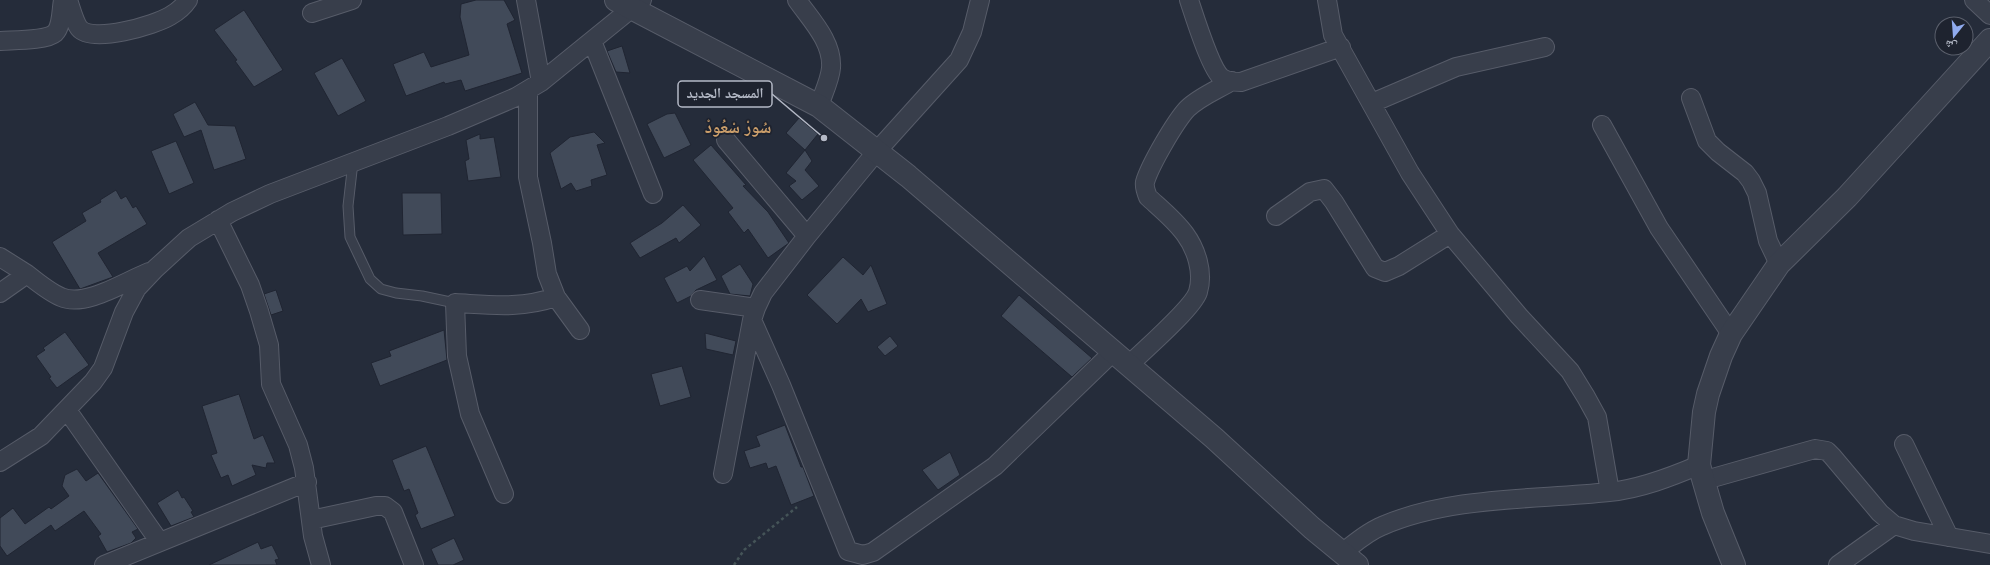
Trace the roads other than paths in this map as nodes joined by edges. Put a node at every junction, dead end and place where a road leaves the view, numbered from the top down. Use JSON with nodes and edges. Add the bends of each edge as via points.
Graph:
{"nodes":[{"id":1,"x":63,"y":0,"type":"edge"},
{"id":2,"x":68,"y":0,"type":"edge"},
{"id":3,"x":188,"y":0,"type":"edge"},
{"id":4,"x":352,"y":0,"type":"edge"},
{"id":5,"x":526,"y":0,"type":"edge"},
{"id":6,"x":797,"y":0,"type":"edge"},
{"id":7,"x":980,"y":0,"type":"edge"},
{"id":8,"x":1188,"y":0,"type":"edge"},
{"id":9,"x":1327,"y":0,"type":"edge"},
{"id":10,"x":1974,"y":0,"type":"edge"},
{"id":11,"x":630,"y":2,"type":"edge"},
{"id":12,"x":312,"y":13,"type":"dead end"},
{"id":13,"x":1990,"y":15,"type":"edge"},
{"id":14,"x":1990,"y":40,"type":"edge"},
{"id":15,"x":0,"y":41,"type":"edge"},
{"id":16,"x":592,"y":41,"type":"junction"},
{"id":17,"x":1545,"y":47,"type":"dead end"},
{"id":18,"x":1340,"y":48,"type":"junction"},
{"id":19,"x":1232,"y":82,"type":"junction"},
{"id":20,"x":534,"y":86,"type":"junction"},
{"id":21,"x":1692,"y":98,"type":"dead end"},
{"id":22,"x":1372,"y":103,"type":"junction"},
{"id":23,"x":819,"y":106,"type":"junction"},
{"id":24,"x":1602,"y":125,"type":"dead end"},
{"id":25,"x":726,"y":140,"type":"dead end"},
{"id":26,"x":877,"y":151,"type":"junction"},
{"id":27,"x":353,"y":162,"type":"junction"},
{"id":28,"x":653,"y":194,"type":"dead end"},
{"id":29,"x":1276,"y":216,"type":"dead end"},
{"id":30,"x":218,"y":220,"type":"junction"},
{"id":31,"x":1450,"y":234,"type":"junction"},
{"id":32,"x":807,"y":236,"type":"junction"},
{"id":33,"x":0,"y":257,"type":"edge"},
{"id":34,"x":1779,"y":264,"type":"junction"},
{"id":35,"x":155,"y":269,"type":"junction"},
{"id":36,"x":27,"y":274,"type":"junction"},
{"id":37,"x":0,"y":293,"type":"edge"},
{"id":38,"x":556,"y":297,"type":"junction"},
{"id":39,"x":700,"y":300,"type":"dead end"},
{"id":40,"x":455,"y":303,"type":"junction"},
{"id":41,"x":754,"y":314,"type":"junction"},
{"id":42,"x":580,"y":330,"type":"dead end"},
{"id":43,"x":1732,"y":334,"type":"junction"},
{"id":44,"x":1121,"y":358,"type":"junction"},
{"id":45,"x":67,"y":410,"type":"junction"},
{"id":46,"x":1904,"y":444,"type":"dead end"},
{"id":47,"x":0,"y":462,"type":"edge"},
{"id":48,"x":1701,"y":473,"type":"junction"},
{"id":49,"x":723,"y":474,"type":"dead end"},
{"id":50,"x":307,"y":482,"type":"junction"},
{"id":51,"x":1610,"y":492,"type":"junction"},
{"id":52,"x":504,"y":494,"type":"dead end"},
{"id":53,"x":311,"y":520,"type":"junction"},
{"id":54,"x":1894,"y":526,"type":"junction"},
{"id":55,"x":1948,"y":537,"type":"junction"},
{"id":56,"x":160,"y":541,"type":"junction"},
{"id":57,"x":1990,"y":544,"type":"edge"},
{"id":58,"x":1350,"y":559,"type":"edge"},
{"id":59,"x":104,"y":565,"type":"edge"},
{"id":60,"x":321,"y":565,"type":"edge"},
{"id":61,"x":414,"y":565,"type":"edge"},
{"id":62,"x":1734,"y":565,"type":"edge"},
{"id":63,"x":1838,"y":565,"type":"edge"}],
"edges":[{"from":1,"to":15,"type":"street","via":[[60,23],[55,33],[47,37]]},
{"from":2,"to":3,"type":"street","via":[[79,28],[86,33],[100,36],[169,16]]},
{"from":4,"to":12,"type":"street"},
{"from":5,"to":20,"type":"street"},
{"from":6,"to":23,"type":"street","via":[[825,40],[830,54],[831,68]]},
{"from":7,"to":26,"type":"street","via":[[972,32],[958,60]]},
{"from":8,"to":19,"type":"street","via":[[1214,67],[1222,78]]},
{"from":9,"to":18,"type":"street","via":[[1333,35]]},
{"from":10,"to":13,"type":"street"},
{"from":11,"to":16,"type":"street"},
{"from":11,"to":23,"type":"street"},
{"from":14,"to":34,"type":"street","via":[[1847,196]]},
{"from":16,"to":20,"type":"street"},
{"from":16,"to":28,"type":"street"},
{"from":17,"to":22,"type":"street","via":[[1456,67]]},
{"from":18,"to":19,"type":"street","via":[[1241,82]]},
{"from":18,"to":22,"type":"street"},
{"from":19,"to":44,"type":"street","via":[[1199,99],[1187,109],[1145,182],[1148,196],[1184,233],[1192,246],[1198,261],[1198,293],[1184,312]]},
{"from":20,"to":27,"type":"street","via":[[516,97],[448,126]]},
{"from":20,"to":38,"type":"street","via":[[528,177],[547,274]]},
{"from":21,"to":34,"type":"street","via":[[1707,141],[1751,180],[1768,241]]},
{"from":22,"to":31,"type":"street","via":[[1410,173]]},
{"from":23,"to":26,"type":"street"},
{"from":24,"to":43,"type":"street","via":[[1660,228]]},
{"from":25,"to":32,"type":"street"},
{"from":26,"to":32,"type":"street"},
{"from":26,"to":44,"type":"street"},
{"from":27,"to":30,"type":"street","via":[[270,194]]},
{"from":27,"to":40,"type":"lane","via":[[348,206],[350,237],[370,279],[381,289]]},
{"from":29,"to":31,"type":"street","via":[[1310,192],[1324,189],[1375,268],[1385,272]]},
{"from":30,"to":35,"type":"street","via":[[189,238]]},
{"from":30,"to":50,"type":"street","via":[[250,285],[259,311],[269,345],[271,384],[298,445]]},
{"from":31,"to":51,"type":"street","via":[[1519,316],[1570,371],[1597,417]]},
{"from":32,"to":41,"type":"street","via":[[763,293]]},
{"from":33,"to":36,"type":"street"},
{"from":34,"to":43,"type":"street"},
{"from":35,"to":36,"type":"street","via":[[87,299],[74,300],[61,297]]},
{"from":35,"to":45,"type":"street","via":[[137,288],[124,312],[103,368]]},
{"from":36,"to":37,"type":"street"},
{"from":38,"to":40,"type":"street","via":[[518,306]]},
{"from":38,"to":42,"type":"street"},
{"from":39,"to":41,"type":"street"},
{"from":40,"to":52,"type":"street","via":[[457,356],[470,414]]},
{"from":41,"to":44,"type":"street","via":[[848,551],[863,555],[873,552],[995,466]]},
{"from":41,"to":49,"type":"street"},
{"from":43,"to":48,"type":"street","via":[[1721,356],[1708,394],[1704,412]]},
{"from":44,"to":58,"type":"street"},
{"from":45,"to":47,"type":"street","via":[[41,436]]},
{"from":45,"to":56,"type":"street"},
{"from":46,"to":55,"type":"street"},
{"from":48,"to":51,"type":"street"},
{"from":48,"to":54,"type":"street","via":[[1821,449],[1832,456]]},
{"from":48,"to":62,"type":"street"},
{"from":50,"to":53,"type":"street"},
{"from":50,"to":56,"type":"street"},
{"from":51,"to":58,"type":"street","via":[[1463,505],[1412,515],[1381,526],[1363,536]]},
{"from":53,"to":60,"type":"street"},
{"from":53,"to":61,"type":"street","via":[[385,506],[393,512]]},
{"from":54,"to":55,"type":"street"},
{"from":54,"to":63,"type":"street"},
{"from":55,"to":57,"type":"street"},
{"from":56,"to":59,"type":"street"}]}
